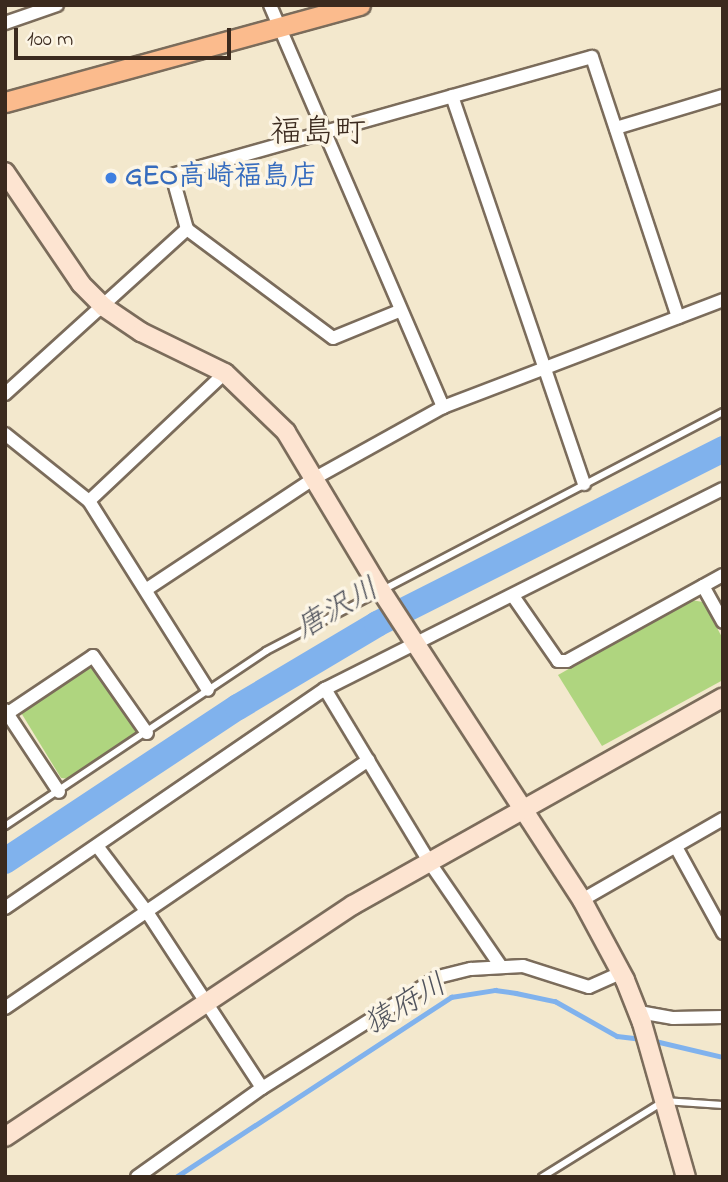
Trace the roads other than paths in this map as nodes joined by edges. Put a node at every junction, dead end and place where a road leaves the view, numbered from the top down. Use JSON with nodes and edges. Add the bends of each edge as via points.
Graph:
{"nodes":[{"id":1,"x":57,"y":5,"type":"edge"},
{"id":2,"x":270,"y":5,"type":"edge"},
{"id":3,"x":360,"y":5,"type":"edge"},
{"id":4,"x":5,"y":23,"type":"edge"},
{"id":5,"x":280,"y":28,"type":"junction"},
{"id":6,"x":452,"y":96,"type":"junction"},
{"id":7,"x":723,"y":96,"type":"edge"},
{"id":8,"x":5,"y":102,"type":"edge"},
{"id":9,"x":615,"y":128,"type":"junction"},
{"id":10,"x":325,"y":132,"type":"junction"},
{"id":11,"x":5,"y":172,"type":"edge"},
{"id":12,"x":187,"y":229,"type":"junction"},
{"id":13,"x":723,"y":300,"type":"edge"},
{"id":14,"x":104,"y":307,"type":"junction"},
{"id":15,"x":399,"y":311,"type":"junction"},
{"id":16,"x":678,"y":317,"type":"junction"},
{"id":17,"x":543,"y":370,"type":"junction"},
{"id":18,"x":225,"y":373,"type":"junction"},
{"id":19,"x":5,"y":394,"type":"edge"},
{"id":20,"x":443,"y":407,"type":"junction"},
{"id":21,"x":723,"y":412,"type":"edge"},
{"id":22,"x":5,"y":435,"type":"edge"},
{"id":23,"x":315,"y":478,"type":"junction"},
{"id":24,"x":584,"y":484,"type":"junction"},
{"id":25,"x":723,"y":489,"type":"edge"},
{"id":26,"x":89,"y":501,"type":"junction"},
{"id":27,"x":723,"y":575,"type":"edge"},
{"id":28,"x":703,"y":586,"type":"junction"},
{"id":29,"x":147,"y":589,"type":"junction"},
{"id":30,"x":382,"y":591,"type":"junction"},
{"id":31,"x":513,"y":596,"type":"junction"},
{"id":32,"x":723,"y":621,"type":"edge"},
{"id":33,"x":415,"y":643,"type":"junction"},
{"id":34,"x":325,"y":688,"type":"junction"},
{"id":35,"x":208,"y":690,"type":"junction"},
{"id":36,"x":723,"y":697,"type":"edge"},
{"id":37,"x":6,"y":711,"type":"edge"},
{"id":38,"x":146,"y":733,"type":"junction"},
{"id":39,"x":368,"y":760,"type":"junction"},
{"id":40,"x":59,"y":792,"type":"junction"},
{"id":41,"x":524,"y":811,"type":"junction"},
{"id":42,"x":723,"y":820,"type":"edge"},
{"id":43,"x":5,"y":826,"type":"edge"},
{"id":44,"x":97,"y":846,"type":"junction"},
{"id":45,"x":676,"y":847,"type":"junction"},
{"id":46,"x":428,"y":860,"type":"junction"},
{"id":47,"x":582,"y":900,"type":"junction"},
{"id":48,"x":5,"y":908,"type":"edge"},
{"id":49,"x":147,"y":912,"type":"junction"},
{"id":50,"x":723,"y":933,"type":"edge"},
{"id":51,"x":500,"y":965,"type":"junction"},
{"id":52,"x":621,"y":973,"type":"junction"},
{"id":53,"x":206,"y":1001,"type":"junction"},
{"id":54,"x":5,"y":1008,"type":"edge"},
{"id":55,"x":640,"y":1017,"type":"junction"},
{"id":56,"x":723,"y":1017,"type":"edge"},
{"id":57,"x":262,"y":1088,"type":"junction"},
{"id":58,"x":664,"y":1101,"type":"junction"},
{"id":59,"x":723,"y":1104,"type":"edge"},
{"id":60,"x":5,"y":1138,"type":"edge"},
{"id":61,"x":137,"y":1177,"type":"edge"},
{"id":62,"x":542,"y":1177,"type":"edge"},
{"id":63,"x":686,"y":1177,"type":"edge"}],
"edges":[{"from":1,"to":4,"type":"street"},
{"from":2,"to":5,"type":"street"},
{"from":3,"to":5,"type":"main road"},
{"from":5,"to":8,"type":"main road"},
{"from":5,"to":10,"type":"street"},
{"from":6,"to":9,"type":"street","via":[[592,57]]},
{"from":6,"to":10,"type":"street"},
{"from":6,"to":17,"type":"street"},
{"from":7,"to":9,"type":"street"},
{"from":9,"to":16,"type":"street"},
{"from":10,"to":12,"type":"street","via":[[172,175]]},
{"from":10,"to":15,"type":"street"},
{"from":11,"to":14,"type":"street","via":[[81,284]]},
{"from":12,"to":14,"type":"street"},
{"from":12,"to":15,"type":"street","via":[[332,338]]},
{"from":13,"to":16,"type":"street"},
{"from":14,"to":18,"type":"street","via":[[141,332]]},
{"from":14,"to":19,"type":"street"},
{"from":15,"to":20,"type":"street"},
{"from":16,"to":17,"type":"street"},
{"from":17,"to":20,"type":"street"},
{"from":17,"to":24,"type":"street"},
{"from":18,"to":23,"type":"street","via":[[286,432]]},
{"from":18,"to":26,"type":"street"},
{"from":20,"to":23,"type":"street"},
{"from":21,"to":24,"type":"lane"},
{"from":22,"to":26,"type":"street"},
{"from":23,"to":29,"type":"street"},
{"from":23,"to":30,"type":"street"},
{"from":24,"to":30,"type":"lane"},
{"from":25,"to":31,"type":"street"},
{"from":26,"to":29,"type":"street"},
{"from":27,"to":28,"type":"street"},
{"from":28,"to":31,"type":"street","via":[[558,662]]},
{"from":28,"to":32,"type":"street"},
{"from":29,"to":35,"type":"street"},
{"from":30,"to":33,"type":"street"},
{"from":30,"to":35,"type":"lane","via":[[267,651]]},
{"from":31,"to":33,"type":"street"},
{"from":33,"to":34,"type":"street"},
{"from":33,"to":41,"type":"street"},
{"from":34,"to":39,"type":"street"},
{"from":34,"to":44,"type":"street"},
{"from":35,"to":38,"type":"lane"},
{"from":36,"to":41,"type":"street"},
{"from":37,"to":38,"type":"street","via":[[93,656]]},
{"from":37,"to":40,"type":"street"},
{"from":38,"to":40,"type":"lane"},
{"from":39,"to":46,"type":"street"},
{"from":39,"to":49,"type":"street"},
{"from":40,"to":43,"type":"lane"},
{"from":41,"to":46,"type":"street"},
{"from":41,"to":47,"type":"street"},
{"from":42,"to":45,"type":"street"},
{"from":44,"to":48,"type":"street"},
{"from":44,"to":49,"type":"street"},
{"from":45,"to":47,"type":"street"},
{"from":45,"to":50,"type":"street"},
{"from":46,"to":51,"type":"street"},
{"from":46,"to":53,"type":"street"},
{"from":47,"to":52,"type":"street"},
{"from":49,"to":53,"type":"street"},
{"from":49,"to":54,"type":"street"},
{"from":51,"to":52,"type":"street","via":[[546,971],[589,987]]},
{"from":51,"to":57,"type":"street","via":[[454,971],[423,985]]},
{"from":52,"to":55,"type":"street"},
{"from":53,"to":57,"type":"street"},
{"from":53,"to":60,"type":"street"},
{"from":55,"to":56,"type":"street"},
{"from":55,"to":58,"type":"street"},
{"from":57,"to":61,"type":"street"},
{"from":58,"to":59,"type":"lane"},
{"from":58,"to":62,"type":"lane"},
{"from":58,"to":63,"type":"street"}]}
